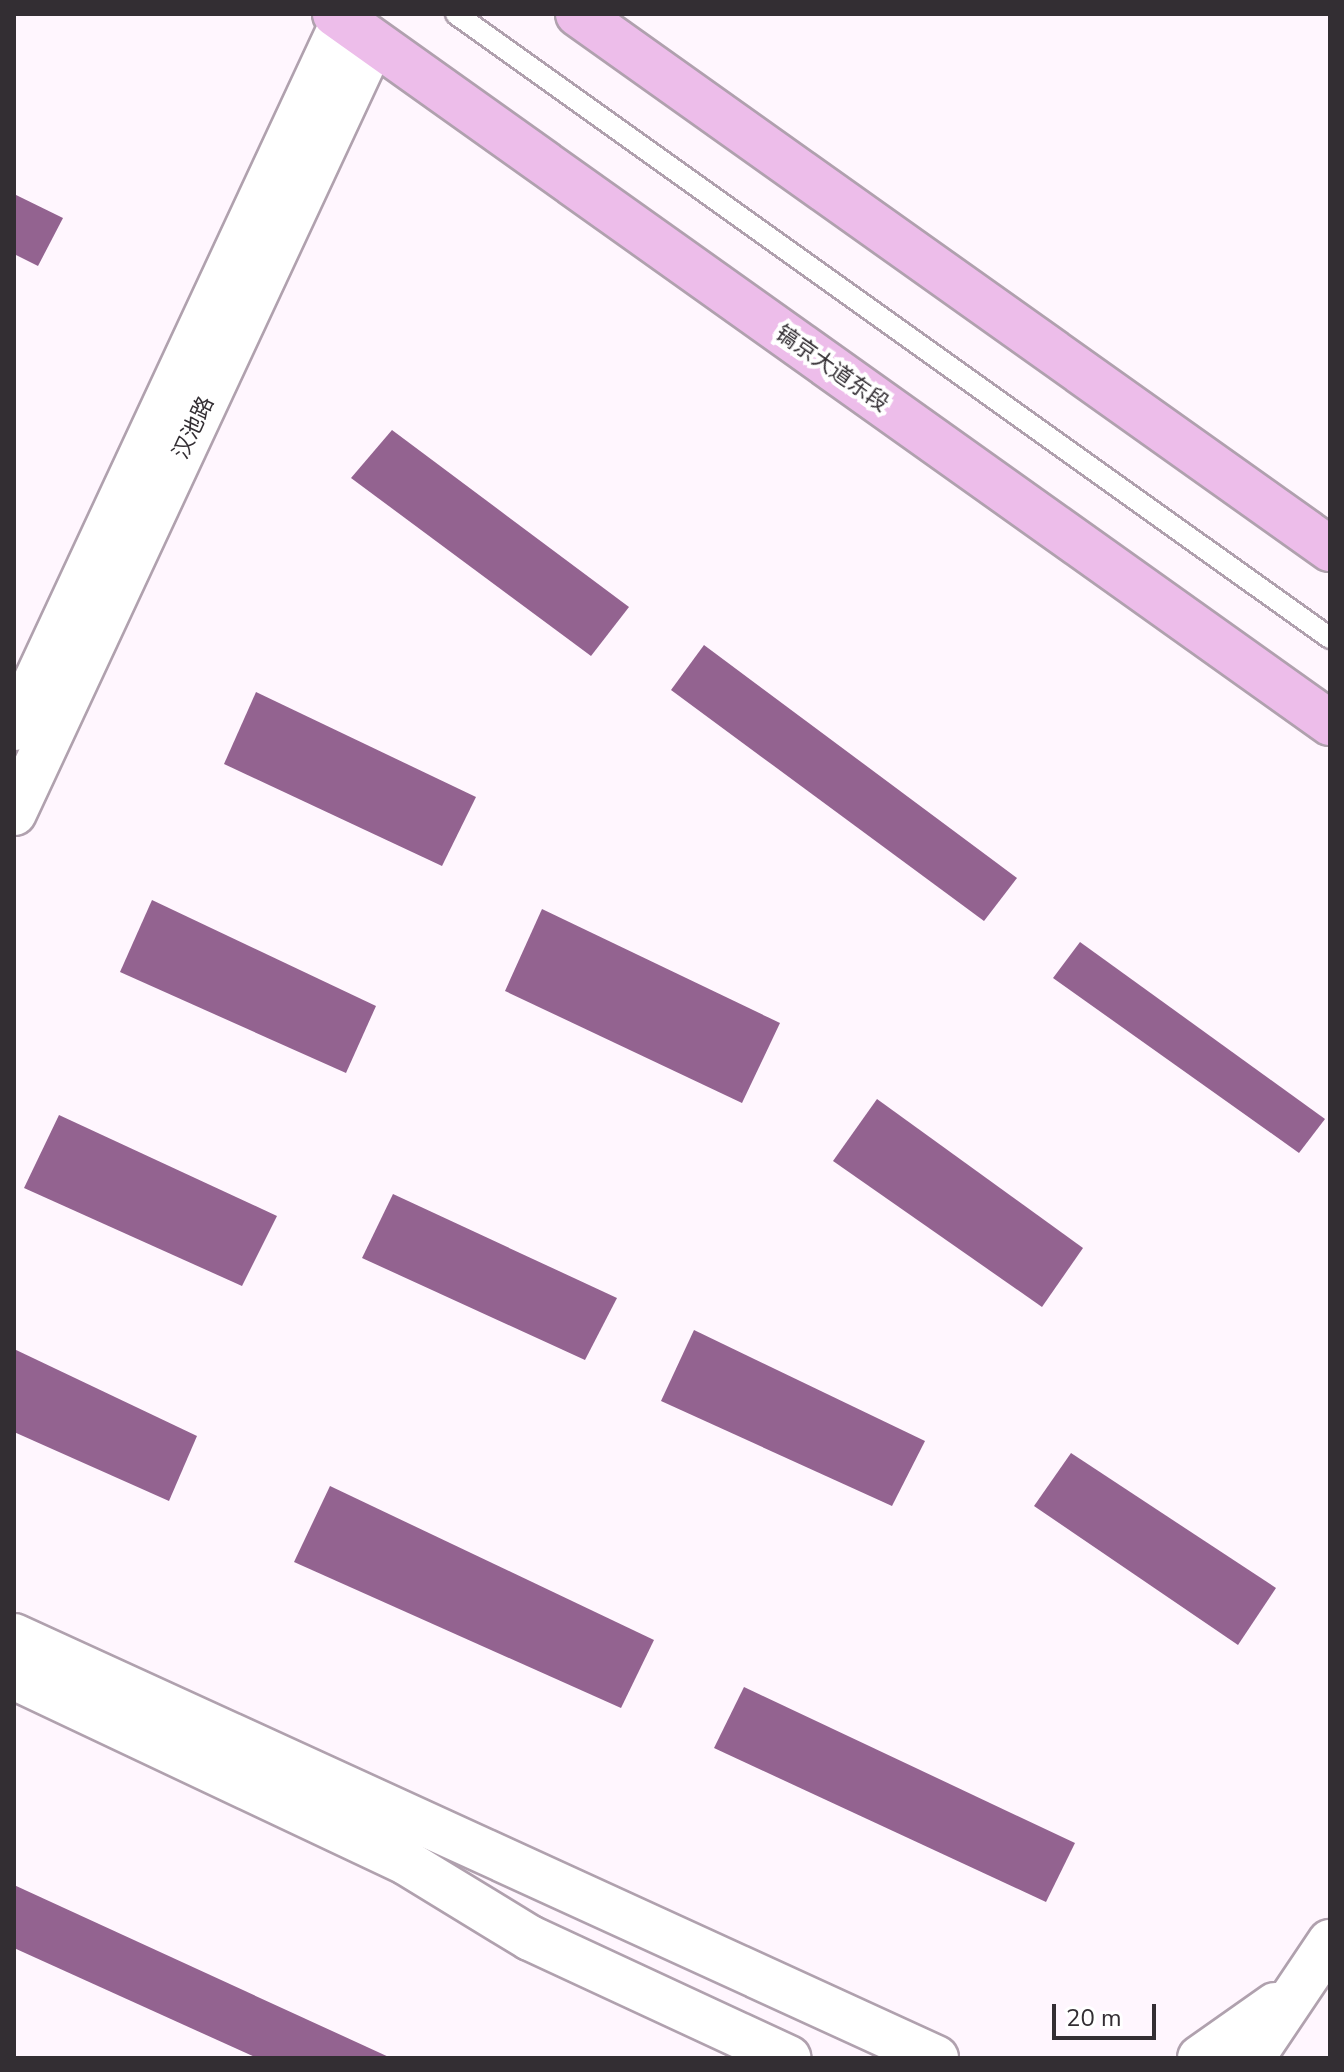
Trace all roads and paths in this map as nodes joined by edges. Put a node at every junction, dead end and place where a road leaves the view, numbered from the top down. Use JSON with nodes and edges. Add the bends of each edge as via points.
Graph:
{"nodes":[{"id":1,"x":456,"y":14,"type":"edge"},
{"id":2,"x":578,"y":14,"type":"edge"},
{"id":3,"x":351,"y":25,"type":"edge"},
{"id":4,"x":1330,"y":549,"type":"edge"},
{"id":5,"x":1330,"y":638,"type":"edge"},
{"id":6,"x":1330,"y":723,"type":"edge"},
{"id":7,"x":14,"y":728,"type":"edge"},
{"id":8,"x":14,"y":813,"type":"edge"},
{"id":9,"x":14,"y":1636,"type":"edge"},
{"id":10,"x":14,"y":1677,"type":"edge"},
{"id":11,"x":1330,"y":1942,"type":"edge"},
{"id":12,"x":1300,"y":1987,"type":"junction"},
{"id":13,"x":789,"y":2058,"type":"edge"},
{"id":14,"x":936,"y":2058,"type":"edge"},
{"id":15,"x":1200,"y":2058,"type":"edge"},
{"id":16,"x":1252,"y":2058,"type":"edge"}],
"edges":[{"from":1,"to":5,"type":"lane"},
{"from":2,"to":4,"type":"main road"},
{"from":3,"to":6,"type":"main road","name":"镐京大道东段"},
{"from":3,"to":7,"type":"street","name":"汉池路"},
{"from":3,"to":8,"type":"street","name":"汉池路"},
{"from":9,"to":14,"type":"street"},
{"from":10,"to":13,"type":"street","via":[[407,1863],[530,1938]]},
{"from":11,"to":12,"type":"street"},
{"from":12,"to":15,"type":"street"},
{"from":12,"to":16,"type":"street"}]}
